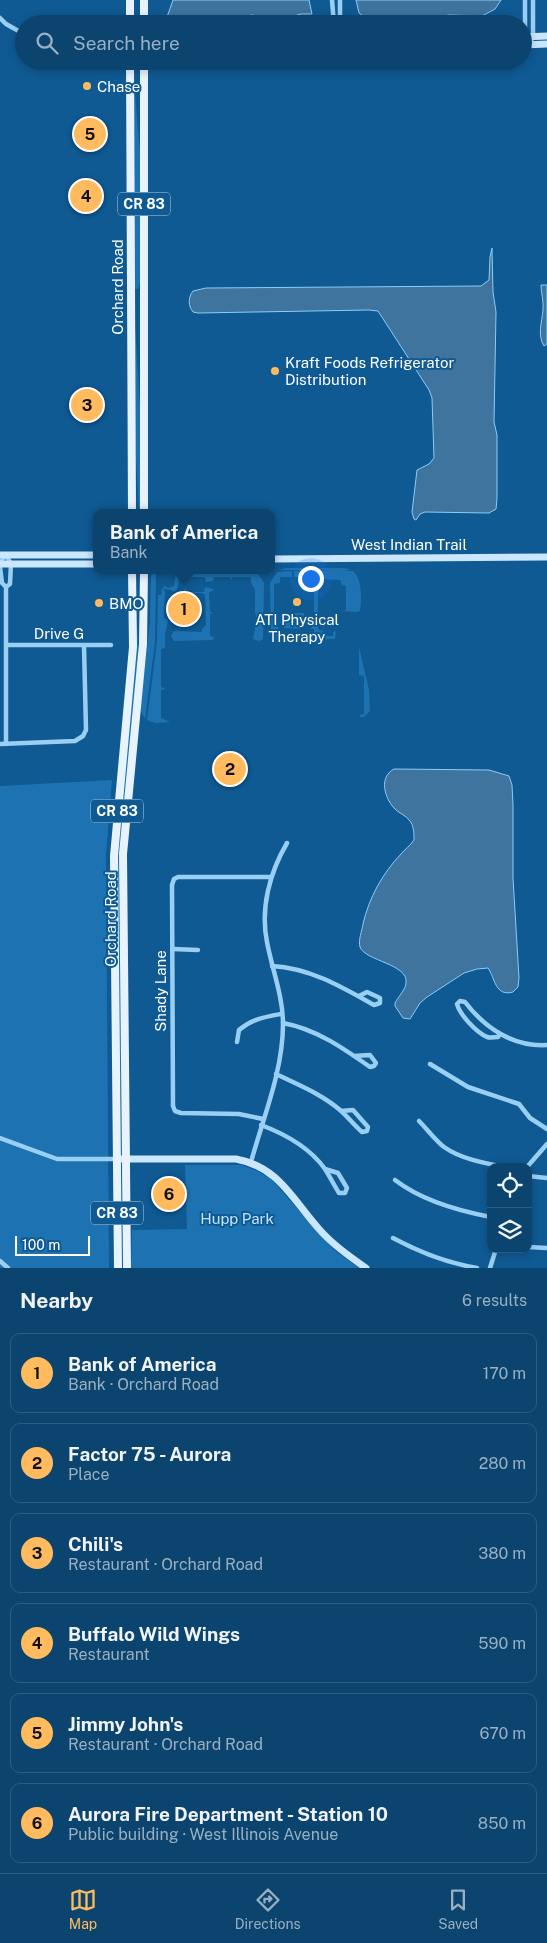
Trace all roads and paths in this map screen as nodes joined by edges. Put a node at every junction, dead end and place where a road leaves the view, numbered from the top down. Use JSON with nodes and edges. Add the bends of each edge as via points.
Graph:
{"nodes":[{"id":1,"x":130,"y":0,"type":"edge"},
{"id":2,"x":144,"y":0,"type":"edge"},
{"id":3,"x":332,"y":0,"type":"edge"},
{"id":4,"x":340,"y":0,"type":"edge"},
{"id":5,"x":525,"y":0,"type":"edge"},
{"id":6,"x":533,"y":0,"type":"edge"},
{"id":7,"x":130,"y":15,"type":"edge"},
{"id":8,"x":144,"y":15,"type":"edge"},
{"id":9,"x":333,"y":15,"type":"edge"},
{"id":10,"x":340,"y":15,"type":"edge"},
{"id":11,"x":525,"y":15,"type":"edge"},
{"id":12,"x":0,"y":18,"type":"edge"},
{"id":13,"x":15,"y":28,"type":"edge"},
{"id":14,"x":547,"y":36,"type":"edge"},
{"id":15,"x":533,"y":37,"type":"joint"},
{"id":16,"x":547,"y":44,"type":"edge"},
{"id":17,"x":532,"y":45,"type":"edge"},
{"id":18,"x":130,"y":70,"type":"edge"},
{"id":19,"x":144,"y":70,"type":"edge"},
{"id":20,"x":132,"y":509,"type":"edge"},
{"id":21,"x":144,"y":509,"type":"edge"},
{"id":22,"x":3,"y":555,"type":"edge"},
{"id":23,"x":93,"y":555,"type":"edge"},
{"id":24,"x":547,"y":557,"type":"edge"},
{"id":25,"x":275,"y":559,"type":"edge"},
{"id":26,"x":11,"y":564,"type":"junction"},
{"id":27,"x":93,"y":564,"type":"edge"},
{"id":28,"x":0,"y":565,"type":"edge"},
{"id":29,"x":132,"y":574,"type":"edge"},
{"id":30,"x":144,"y":574,"type":"edge"},
{"id":31,"x":6,"y":587,"type":"junction"},
{"id":32,"x":3,"y":636,"type":"edge"},
{"id":33,"x":6,"y":645,"type":"junction"},
{"id":34,"x":111,"y":645,"type":"dead end"},
{"id":35,"x":84,"y":646,"type":"junction"},
{"id":36,"x":0,"y":744,"type":"edge"},
{"id":37,"x":6,"y":744,"type":"junction"},
{"id":38,"x":287,"y":843,"type":"dead end"},
{"id":39,"x":271,"y":877,"type":"junction"},
{"id":40,"x":173,"y":949,"type":"junction"},
{"id":41,"x":198,"y":950,"type":"dead end"},
{"id":42,"x":272,"y":966,"type":"junction"},
{"id":43,"x":359,"y":996,"type":"dead end"},
{"id":44,"x":281,"y":1014,"type":"junction"},
{"id":45,"x":283,"y":1023,"type":"junction"},
{"id":46,"x":500,"y":1034,"type":"junction"},
{"id":47,"x":237,"y":1042,"type":"dead end"},
{"id":48,"x":547,"y":1045,"type":"edge"},
{"id":49,"x":354,"y":1056,"type":"dead end"},
{"id":50,"x":430,"y":1064,"type":"dead end"},
{"id":51,"x":276,"y":1074,"type":"junction"},
{"id":52,"x":341,"y":1111,"type":"junction"},
{"id":53,"x":263,"y":1119,"type":"junction"},
{"id":54,"x":419,"y":1121,"type":"dead end"},
{"id":55,"x":261,"y":1125,"type":"junction"},
{"id":56,"x":547,"y":1129,"type":"edge"},
{"id":57,"x":0,"y":1138,"type":"edge"},
{"id":58,"x":547,"y":1144,"type":"edge"},
{"id":59,"x":116,"y":1159,"type":"junction"},
{"id":60,"x":126,"y":1159,"type":"junction"},
{"id":61,"x":251,"y":1162,"type":"junction"},
{"id":62,"x":530,"y":1163,"type":"edge"},
{"id":63,"x":487,"y":1164,"type":"edge"},
{"id":64,"x":325,"y":1169,"type":"junction"},
{"id":65,"x":532,"y":1176,"type":"edge"},
{"id":66,"x":547,"y":1178,"type":"edge"},
{"id":67,"x":394,"y":1180,"type":"dead end"},
{"id":68,"x":487,"y":1216,"type":"edge"},
{"id":69,"x":393,"y":1238,"type":"dead end"},
{"id":70,"x":532,"y":1246,"type":"edge"},
{"id":71,"x":547,"y":1248,"type":"edge"},
{"id":72,"x":495,"y":1253,"type":"edge"},
{"id":73,"x":0,"y":1261,"type":"edge"},
{"id":74,"x":8,"y":1268,"type":"edge"},
{"id":75,"x":118,"y":1268,"type":"edge"},
{"id":76,"x":127,"y":1268,"type":"edge"},
{"id":77,"x":366,"y":1268,"type":"edge"},
{"id":78,"x":477,"y":1268,"type":"edge"},
{"id":79,"x":490,"y":1268,"type":"edge"}],
"edges":[{"from":1,"to":7,"type":"main road"},
{"from":2,"to":8,"type":"main road"},
{"from":3,"to":9,"type":"street"},
{"from":4,"to":10,"type":"street"},
{"from":5,"to":11,"type":"street"},
{"from":6,"to":15,"type":"street"},
{"from":12,"to":13,"type":"street"},
{"from":14,"to":15,"type":"street"},
{"from":16,"to":17,"type":"street"},
{"from":18,"to":20,"type":"main road","name":"Orchard Road","number":"CR 83"},
{"from":19,"to":21,"type":"main road","name":"Orchard Road","number":"CR 83"},
{"from":22,"to":23,"type":"street"},
{"from":22,"to":26,"type":"street"},
{"from":22,"to":28,"type":"street"},
{"from":24,"to":25,"type":"street","name":"West Indian Trail"},
{"from":26,"to":27,"type":"street"},
{"from":26,"to":28,"type":"street"},
{"from":26,"to":31,"type":"street","via":[[10,584]]},
{"from":28,"to":31,"type":"street","via":[[2,583]]},
{"from":29,"to":59,"type":"main road","name":"Orchard Road","number":"CR 83","via":[[133,647],[114,856]]},
{"from":30,"to":60,"type":"main road","name":"Orchard Road","number":"CR 83","via":[[143,644],[123,854]]},
{"from":31,"to":32,"type":"street"},
{"from":32,"to":33,"type":"street"},
{"from":33,"to":35,"type":"street","name":"Drive G"},
{"from":33,"to":37,"type":"street"},
{"from":34,"to":35,"type":"street","name":"Drive G"},
{"from":35,"to":37,"type":"street","via":[[86,730],[83,736],[75,741]]},
{"from":36,"to":37,"type":"street"},
{"from":38,"to":39,"type":"street"},
{"from":39,"to":40,"type":"street","name":"Shady Lane","via":[[174,879]]},
{"from":39,"to":42,"type":"street","via":[[265,920]]},
{"from":40,"to":41,"type":"street"},
{"from":40,"to":53,"type":"street","name":"Shady Lane","via":[[175,1111],[239,1114]]},
{"from":42,"to":43,"type":"street","via":[[291,967]]},
{"from":42,"to":44,"type":"street"},
{"from":44,"to":45,"type":"street"},
{"from":44,"to":47,"type":"street","via":[[247,1023],[239,1030]]},
{"from":45,"to":49,"type":"street","via":[[314,1032]]},
{"from":45,"to":51,"type":"street"},
{"from":46,"to":46,"type":"street","via":[[480,1020],[465,1002],[457,1004],[482,1034],[489,1038]]},
{"from":46,"to":48,"type":"street","via":[[534,1046]]},
{"from":50,"to":56,"type":"street","via":[[468,1087],[519,1104],[530,1118]]},
{"from":51,"to":52,"type":"street","via":[[309,1089]]},
{"from":51,"to":53,"type":"street"},
{"from":52,"to":52,"type":"street","via":[[362,1132],[367,1131],[368,1127],[356,1112]]},
{"from":53,"to":55,"type":"street"},
{"from":54,"to":63,"type":"street","via":[[444,1147]]},
{"from":55,"to":61,"type":"street"},
{"from":55,"to":64,"type":"street","via":[[291,1139],[312,1154]]},
{"from":57,"to":59,"type":"street","via":[[57,1159]]},
{"from":58,"to":62,"type":"street"},
{"from":59,"to":60,"type":"street"},
{"from":59,"to":75,"type":"main road","name":"Orchard Road","number":"CR 83"},
{"from":60,"to":61,"type":"street","via":[[236,1159]]},
{"from":60,"to":76,"type":"main road","name":"Orchard Road","number":"CR 83"},
{"from":61,"to":77,"type":"street","via":[[280,1180],[326,1237]]},
{"from":64,"to":64,"type":"street","via":[[339,1193],[345,1192],[348,1188],[338,1173]]},
{"from":65,"to":66,"type":"street"},
{"from":67,"to":68,"type":"street","via":[[408,1190],[445,1206]]},
{"from":69,"to":78,"type":"street","via":[[423,1253]]},
{"from":70,"to":71,"type":"street"},
{"from":72,"to":79,"type":"street"},
{"from":73,"to":74,"type":"street"}]}
